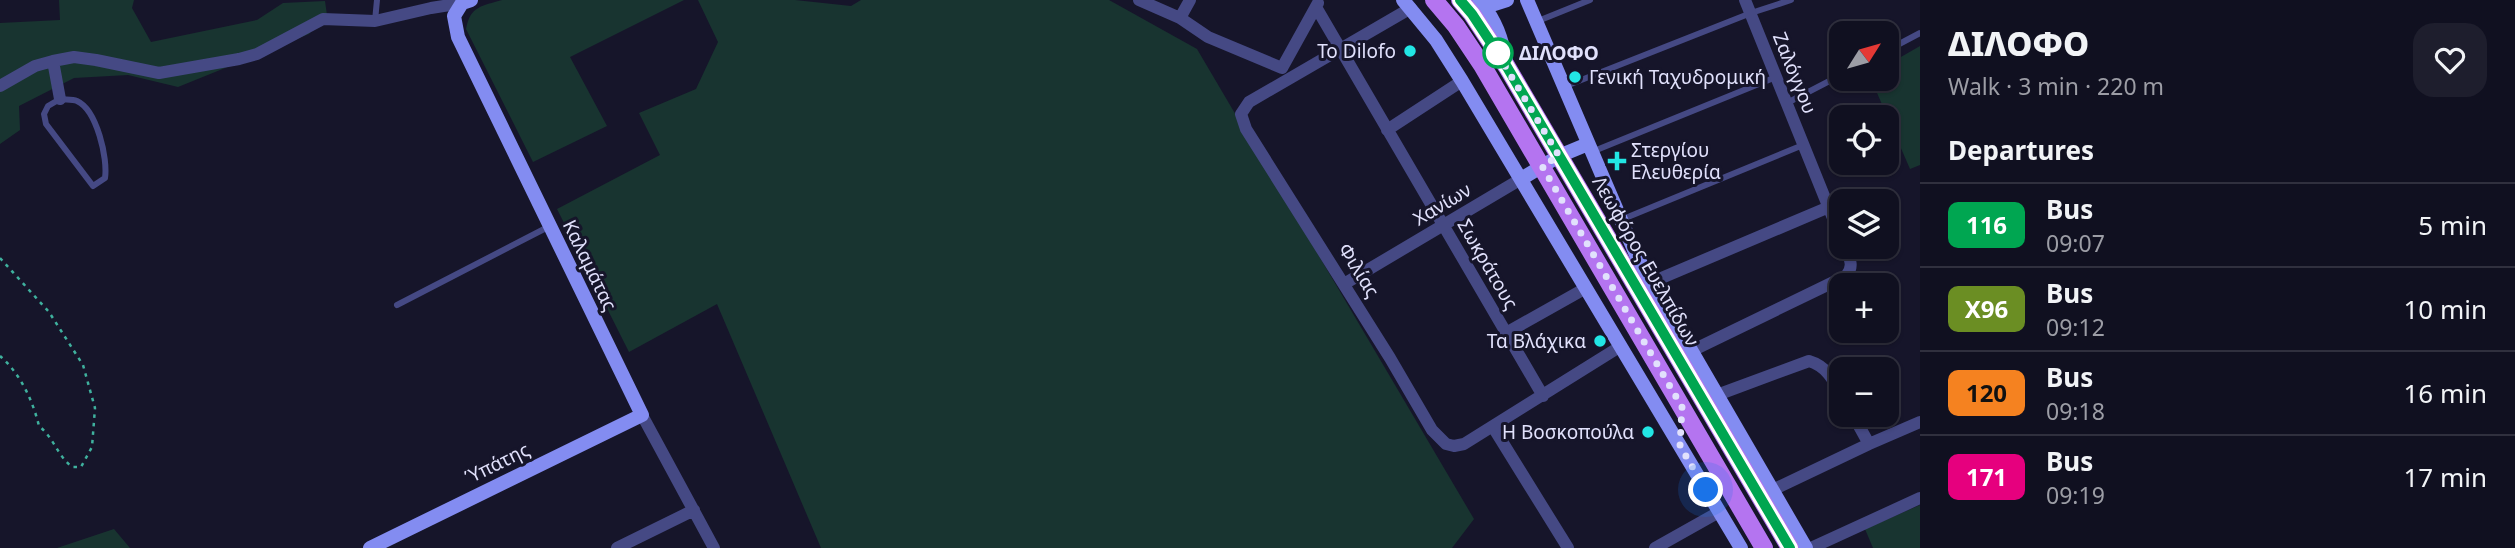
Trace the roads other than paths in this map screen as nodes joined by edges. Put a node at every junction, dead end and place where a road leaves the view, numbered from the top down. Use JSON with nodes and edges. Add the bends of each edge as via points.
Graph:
{"nodes":[{"id":1,"x":377,"y":0,"type":"edge"},
{"id":2,"x":1139,"y":0,"type":"edge"},
{"id":3,"x":1190,"y":0,"type":"edge"},
{"id":4,"x":1434,"y":0,"type":"edge"},
{"id":5,"x":1460,"y":0,"type":"edge"},
{"id":6,"x":1507,"y":0,"type":"edge"},
{"id":7,"x":1527,"y":0,"type":"edge"},
{"id":8,"x":1590,"y":0,"type":"edge"},
{"id":9,"x":1745,"y":0,"type":"edge"},
{"id":10,"x":1791,"y":0,"type":"edge"},
{"id":11,"x":466,"y":2,"type":"edge"},
{"id":12,"x":1317,"y":4,"type":"edge"},
{"id":13,"x":1407,"y":4,"type":"edge"},
{"id":14,"x":1482,"y":4,"type":"edge"},
{"id":15,"x":1751,"y":13,"type":"junction"},
{"id":16,"x":1180,"y":18,"type":"junction"},
{"id":17,"x":375,"y":21,"type":"junction"},
{"id":18,"x":1536,"y":22,"type":"junction"},
{"id":19,"x":1456,"y":26,"type":"junction"},
{"id":20,"x":1920,"y":33,"type":"edge"},
{"id":21,"x":1437,"y":40,"type":"junction"},
{"id":22,"x":1899,"y":44,"type":"edge"},
{"id":23,"x":1340,"y":50,"type":"junction"},
{"id":24,"x":53,"y":61,"type":"junction"},
{"id":25,"x":1507,"y":67,"type":"junction"},
{"id":26,"x":1287,"y":73,"type":"junction"},
{"id":27,"x":1776,"y":78,"type":"junction"},
{"id":28,"x":1462,"y":81,"type":"junction"},
{"id":29,"x":1829,"y":81,"type":"edge"},
{"id":30,"x":0,"y":86,"type":"edge"},
{"id":31,"x":1564,"y":87,"type":"junction"},
{"id":32,"x":60,"y":99,"type":"junction"},
{"id":33,"x":1787,"y":103,"type":"junction"},
{"id":34,"x":1387,"y":130,"type":"junction"},
{"id":35,"x":1589,"y":144,"type":"junction"},
{"id":36,"x":1803,"y":145,"type":"junction"},
{"id":37,"x":1559,"y":156,"type":"junction"},
{"id":38,"x":1542,"y":166,"type":"junction"},
{"id":39,"x":1521,"y":179,"type":"junction"},
{"id":40,"x":1829,"y":207,"type":"joint"},
{"id":41,"x":1621,"y":220,"type":"junction"},
{"id":42,"x":550,"y":226,"type":"junction"},
{"id":43,"x":1443,"y":226,"type":"junction"},
{"id":44,"x":1583,"y":237,"type":"junction"},
{"id":45,"x":1629,"y":259,"type":"junction"},
{"id":46,"x":1850,"y":259,"type":"edge"},
{"id":47,"x":1577,"y":273,"type":"junction"},
{"id":48,"x":1652,"y":282,"type":"junction"},
{"id":49,"x":1344,"y":284,"type":"junction"},
{"id":50,"x":1586,"y":288,"type":"junction"},
{"id":51,"x":397,"y":305,"type":"dead end"},
{"id":52,"x":1506,"y":333,"type":"junction"},
{"id":53,"x":1621,"y":346,"type":"junction"},
{"id":54,"x":1685,"y":354,"type":"junction"},
{"id":55,"x":1829,"y":375,"type":"edge"},
{"id":56,"x":1717,"y":395,"type":"junction"},
{"id":57,"x":1543,"y":396,"type":"junction"},
{"id":58,"x":1682,"y":407,"type":"junction"},
{"id":59,"x":642,"y":415,"type":"junction"},
{"id":60,"x":1920,"y":422,"type":"edge"},
{"id":61,"x":1493,"y":427,"type":"junction"},
{"id":62,"x":1860,"y":427,"type":"edge"},
{"id":63,"x":1869,"y":444,"type":"junction"},
{"id":64,"x":1680,"y":446,"type":"junction"},
{"id":65,"x":1766,"y":493,"type":"junction"},
{"id":66,"x":1920,"y":498,"type":"edge"},
{"id":67,"x":694,"y":510,"type":"junction"},
{"id":68,"x":1720,"y":512,"type":"junction"},
{"id":69,"x":370,"y":548,"type":"edge"},
{"id":70,"x":617,"y":548,"type":"edge"},
{"id":71,"x":714,"y":548,"type":"edge"},
{"id":72,"x":1568,"y":548,"type":"edge"},
{"id":73,"x":1655,"y":548,"type":"edge"},
{"id":74,"x":1741,"y":548,"type":"edge"},
{"id":75,"x":1764,"y":548,"type":"edge"},
{"id":76,"x":1790,"y":548,"type":"edge"},
{"id":77,"x":1809,"y":548,"type":"edge"}],
"edges":[{"from":1,"to":17,"type":"lane"},
{"from":2,"to":16,"type":"street"},
{"from":3,"to":16,"type":"street"},
{"from":4,"to":19,"type":"main road"},
{"from":5,"to":25,"type":"main road","name":"Λεωφόρος Ευελπίδων"},
{"from":6,"to":14,"type":"street"},
{"from":7,"to":18,"type":"street"},
{"from":8,"to":18,"type":"lane"},
{"from":9,"to":15,"type":"street","name":"Ζαλόγγου"},
{"from":10,"to":15,"type":"lane"},
{"from":11,"to":17,"type":"street"},
{"from":11,"to":42,"type":"street","name":"Καλαμάτας","via":[[454,16],[458,37]]},
{"from":12,"to":23,"type":"street","name":"Σωκράτους"},
{"from":12,"to":26,"type":"street"},
{"from":13,"to":21,"type":"street"},
{"from":13,"to":23,"type":"street"},
{"from":14,"to":25,"type":"street","via":[[1502,38]]},
{"from":15,"to":27,"type":"street","name":"Ζαλόγγου"},
{"from":15,"to":31,"type":"lane"},
{"from":16,"to":26,"type":"street","via":[[1208,37]]},
{"from":17,"to":24,"type":"street","via":[[323,19],[257,54],[159,73],[74,57]]},
{"from":18,"to":31,"type":"street"},
{"from":19,"to":21,"type":"street"},
{"from":19,"to":38,"type":"main road"},
{"from":20,"to":22,"type":"lane"},
{"from":21,"to":28,"type":"street"},
{"from":23,"to":26,"type":"street"},
{"from":23,"to":34,"type":"street","name":"Σωκράτους"},
{"from":24,"to":30,"type":"street"},
{"from":24,"to":32,"type":"street"},
{"from":25,"to":37,"type":"main road","name":"Λεωφόρος Ευελπίδων"},
{"from":26,"to":49,"type":"street","name":"Φιλίας","via":[[1249,102],[1241,114]]},
{"from":27,"to":33,"type":"street","name":"Ζαλόγγου"},
{"from":27,"to":35,"type":"lane"},
{"from":28,"to":34,"type":"street"},
{"from":28,"to":39,"type":"street"},
{"from":29,"to":33,"type":"lane"},
{"from":31,"to":35,"type":"street"},
{"from":32,"to":32,"type":"lane","via":[[48,106],[46,124],[93,186],[105,178],[107,166],[95,123],[76,101]]},
{"from":33,"to":36,"type":"street","name":"Ζαλόγγου"},
{"from":34,"to":43,"type":"street","name":"Σωκράτους"},
{"from":35,"to":37,"type":"street","name":"Χανίων","via":[[1573,143]]},
{"from":35,"to":41,"type":"street"},
{"from":36,"to":40,"type":"street","name":"Ζαλόγγου"},
{"from":36,"to":41,"type":"lane"},
{"from":37,"to":38,"type":"street","name":"Χανίων"},
{"from":37,"to":45,"type":"main road","name":"Λεωφόρος Ευελπίδων"},
{"from":38,"to":39,"type":"street","name":"Χανίων"},
{"from":38,"to":44,"type":"main road"},
{"from":39,"to":43,"type":"street","name":"Χανίων"},
{"from":39,"to":47,"type":"street"},
{"from":40,"to":48,"type":"street"},
{"from":41,"to":45,"type":"street"},
{"from":42,"to":51,"type":"lane"},
{"from":42,"to":59,"type":"street","name":"Καλαμάτας"},
{"from":43,"to":49,"type":"street","name":"Χανίων"},
{"from":43,"to":52,"type":"street","name":"Σωκράτους"},
{"from":44,"to":47,"type":"street"},
{"from":44,"to":58,"type":"main road"},
{"from":45,"to":48,"type":"street"},
{"from":45,"to":54,"type":"main road","name":"Λεωφόρος Ευελπίδων"},
{"from":46,"to":54,"type":"street","via":[[1851,270],[1846,275]]},
{"from":47,"to":50,"type":"street"},
{"from":48,"to":54,"type":"street"},
{"from":49,"to":61,"type":"street","name":"Φιλίας","via":[[1432,430],[1446,444],[1464,444]]},
{"from":50,"to":52,"type":"street"},
{"from":50,"to":53,"type":"street"},
{"from":52,"to":57,"type":"street","name":"Σωκράτους"},
{"from":53,"to":57,"type":"street"},
{"from":53,"to":64,"type":"street"},
{"from":54,"to":56,"type":"street"},
{"from":54,"to":65,"type":"main road","name":"Λεωφόρος Ευελπίδων"},
{"from":55,"to":56,"type":"street","via":[[1809,361]]},
{"from":56,"to":65,"type":"street"},
{"from":57,"to":61,"type":"street"},
{"from":58,"to":64,"type":"street"},
{"from":58,"to":75,"type":"main road"},
{"from":59,"to":67,"type":"street","name":"Καλαμάτας"},
{"from":59,"to":69,"type":"street","name":"Ύπάτης"},
{"from":60,"to":63,"type":"street"},
{"from":61,"to":72,"type":"street"},
{"from":62,"to":63,"type":"street"},
{"from":63,"to":65,"type":"street"},
{"from":64,"to":68,"type":"street"},
{"from":65,"to":76,"type":"main road","name":"Λεωφόρος Ευελπίδων"},
{"from":65,"to":77,"type":"street"},
{"from":66,"to":77,"type":"street"},
{"from":67,"to":70,"type":"street"},
{"from":67,"to":71,"type":"street","name":"Καλαμάτας"},
{"from":68,"to":73,"type":"street"},
{"from":68,"to":74,"type":"street"}]}
